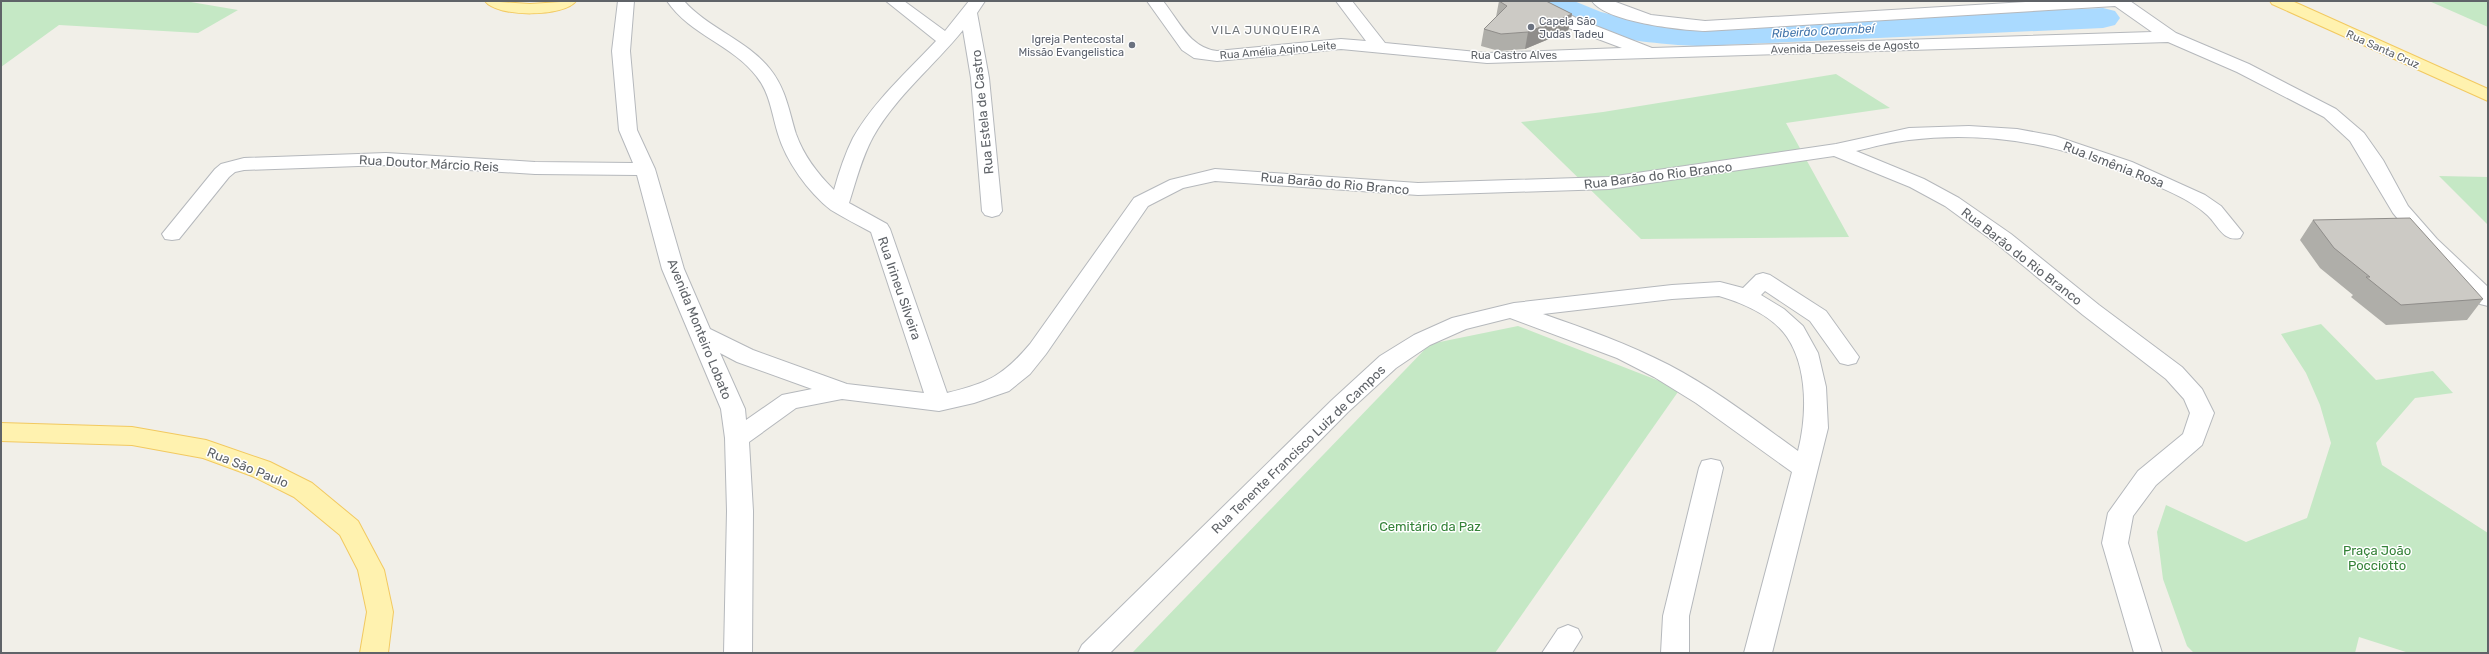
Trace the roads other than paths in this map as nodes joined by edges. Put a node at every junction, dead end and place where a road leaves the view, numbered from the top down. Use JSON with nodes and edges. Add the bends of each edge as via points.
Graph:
{"nodes":[{"id":1,"x":493,"y":1,"type":"edge"},
{"id":2,"x":568,"y":1,"type":"edge"},
{"id":3,"x":675,"y":1,"type":"edge"},
{"id":4,"x":894,"y":1,"type":"edge"},
{"id":5,"x":1155,"y":1,"type":"edge"},
{"id":6,"x":1344,"y":1,"type":"edge"},
{"id":7,"x":1531,"y":1,"type":"edge"},
{"id":8,"x":1600,"y":1,"type":"edge"},
{"id":9,"x":1857,"y":1,"type":"edge"},
{"id":10,"x":2118,"y":1,"type":"edge"},
{"id":11,"x":2278,"y":1,"type":"edge"},
{"id":12,"x":621,"y":4,"type":"edge"},
{"id":13,"x":973,"y":7,"type":"edge"},
{"id":14,"x":1877,"y":17,"type":"junction"},
{"id":15,"x":2170,"y":37,"type":"junction"},
{"id":16,"x":947,"y":41,"type":"junction"},
{"id":17,"x":1378,"y":46,"type":"junction"},
{"id":18,"x":1650,"y":53,"type":"junction"},
{"id":19,"x":2488,"y":96,"type":"edge"},
{"id":20,"x":1836,"y":150,"type":"junction"},
{"id":21,"x":645,"y":169,"type":"junction"},
{"id":22,"x":838,"y":205,"type":"junction"},
{"id":23,"x":992,"y":211,"type":"dead end"},
{"id":24,"x":2233,"y":233,"type":"dead end"},
{"id":25,"x":172,"y":234,"type":"dead end"},
{"id":26,"x":1748,"y":297,"type":"junction"},
{"id":27,"x":2488,"y":299,"type":"edge"},
{"id":28,"x":1510,"y":311,"type":"junction"},
{"id":29,"x":701,"y":334,"type":"junction"},
{"id":30,"x":1848,"y":357,"type":"dead end"},
{"id":31,"x":845,"y":392,"type":"junction"},
{"id":32,"x":939,"y":403,"type":"junction"},
{"id":33,"x":1,"y":432,"type":"edge"},
{"id":34,"x":737,"y":438,"type":"junction"},
{"id":35,"x":1711,"y":468,"type":"dead end"},
{"id":36,"x":1806,"y":468,"type":"junction"},
{"id":37,"x":374,"y":653,"type":"edge"},
{"id":38,"x":738,"y":653,"type":"edge"},
{"id":39,"x":1092,"y":653,"type":"edge"},
{"id":40,"x":1675,"y":653,"type":"edge"},
{"id":41,"x":1758,"y":653,"type":"edge"},
{"id":42,"x":2148,"y":653,"type":"edge"}],
"edges":[{"from":1,"to":2,"type":"main road","via":[[516,8],[537,8]]},
{"from":3,"to":22,"type":"street","name":"Rua Irineu Silveira","via":[[687,17],[746,57],[762,72],[781,103],[787,134],[808,176]]},
{"from":4,"to":16,"type":"street"},
{"from":5,"to":17,"type":"street","name":"Rua Amélia Aqino Leite","via":[[1188,46],[1200,54],[1231,56],[1341,44]]},
{"from":6,"to":17,"type":"street"},
{"from":7,"to":18,"type":"street","name":"Avenida Dezesseis de Agosto","via":[[1572,23]]},
{"from":8,"to":14,"type":"street","via":[[1640,18],[1681,25]]},
{"from":9,"to":14,"type":"street"},
{"from":10,"to":14,"type":"street"},
{"from":10,"to":15,"type":"street"},
{"from":11,"to":19,"type":"main road","name":"Rua Santa Cruz"},
{"from":12,"to":21,"type":"street","name":"Avenida Monteiro Lobato","via":[[621,51],[628,130]]},
{"from":13,"to":16,"type":"street"},
{"from":13,"to":23,"type":"street","name":"Rua Estela de Castro"},
{"from":15,"to":18,"type":"street","name":"Avenida Dezesseis de Agosto"},
{"from":15,"to":27,"type":"street","via":[[2244,68],[2330,113],[2357,137],[2400,209],[2430,244]]},
{"from":16,"to":22,"type":"street","via":[[914,72],[866,132]]},
{"from":17,"to":18,"type":"street","name":"Rua Castro Alves","via":[[1487,58]]},
{"from":20,"to":24,"type":"street","name":"Rua Ismênia Rosa","via":[[1909,134],[1969,132],[2016,135],[2055,142],[2125,166],[2188,194],[2214,210]]},
{"from":20,"to":32,"type":"street","name":"Rua Barão do Rio Branco","via":[[1609,183],[1418,190],[1222,175],[1186,181],[1153,194],[1141,202],[1022,368],[1001,385],[974,395]]},
{"from":20,"to":42,"type":"street","name":"Rua Barão do Rio Branco","via":[[1917,183],[1952,202],[2004,239],[2174,373],[2194,395],[2202,413],[2194,439],[2143,484],[2121,513],[2115,543]]},
{"from":21,"to":25,"type":"street","name":"Rua Doutor Márcio Reis","via":[[535,168],[386,159],[244,164],[228,168],[222,173]]},
{"from":21,"to":29,"type":"street","name":"Avenida Monteiro Lobato","via":[[673,269]]},
{"from":22,"to":32,"type":"street","name":"Rua Irineu Silveira","via":[[880,229]]},
{"from":26,"to":28,"type":"street","name":"Rua Tenente Francisco Luiz de Campos","via":[[1720,289],[1672,292]]},
{"from":26,"to":30,"type":"street","via":[[1763,280],[1818,316]]},
{"from":26,"to":36,"type":"street","name":"Rua Tenente Francisco Luiz de Campos","via":[[1776,314],[1795,331],[1807,353],[1814,387],[1816,428]]},
{"from":28,"to":36,"type":"street","via":[[1640,360],[1711,400]]},
{"from":28,"to":39,"type":"street","name":"Rua Tenente Francisco Luiz de Campos","via":[[1460,323],[1422,340],[1388,362],[1340,406]]},
{"from":29,"to":31,"type":"street","name":"Rua Barão do Rio Branco","via":[[744,356]]},
{"from":29,"to":34,"type":"street","name":"Avenida Monteiro Lobato","via":[[732,409]]},
{"from":31,"to":32,"type":"street","name":"Rua Barão do Rio Branco"},
{"from":31,"to":34,"type":"street","name":"Rua Barão do Rio Branco","via":[[790,401]]},
{"from":33,"to":37,"type":"main road","name":"Rua São Paulo","via":[[132,436],[206,449],[261,469],[303,490],[349,528],[371,570],[380,612]]},
{"from":34,"to":38,"type":"street","name":"Avenida Monteiro Lobato","via":[[740,511]]},
{"from":35,"to":40,"type":"street","via":[[1676,616]]},
{"from":36,"to":41,"type":"street","name":"Rua Tenente Francisco Luiz de Campos"}]}
